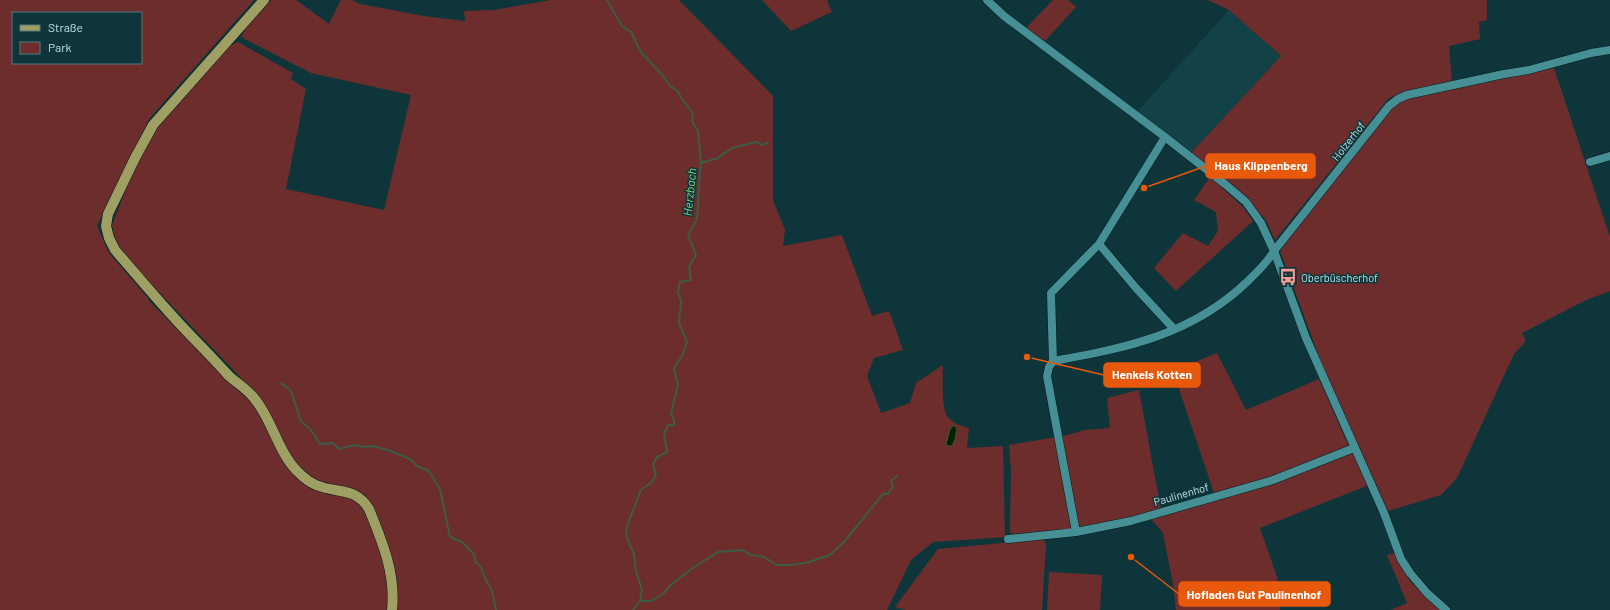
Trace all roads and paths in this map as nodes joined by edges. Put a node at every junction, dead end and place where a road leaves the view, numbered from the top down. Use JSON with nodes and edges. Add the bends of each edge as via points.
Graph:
{"nodes":[{"id":1,"x":264,"y":0,"type":"edge"},
{"id":2,"x":987,"y":0,"type":"edge"},
{"id":3,"x":1610,"y":50,"type":"edge"},
{"id":4,"x":1165,"y":137,"type":"junction"},
{"id":5,"x":1610,"y":156,"type":"edge"},
{"id":6,"x":1590,"y":162,"type":"dead end"},
{"id":7,"x":1099,"y":244,"type":"junction"},
{"id":8,"x":1274,"y":252,"type":"junction"},
{"id":9,"x":1174,"y":329,"type":"junction"},
{"id":10,"x":1053,"y":361,"type":"junction"},
{"id":11,"x":1354,"y":448,"type":"junction"},
{"id":12,"x":1076,"y":532,"type":"junction"},
{"id":13,"x":1008,"y":539,"type":"dead end"},
{"id":14,"x":392,"y":610,"type":"edge"},
{"id":15,"x":1446,"y":610,"type":"edge"}],
"edges":[{"from":1,"to":14,"type":"main road","via":[[153,125],[108,214],[106,226],[115,250],[191,337],[254,398],[296,469],[317,486],[350,492],[364,501],[388,560]]},
{"from":2,"to":4,"type":"street","via":[[1004,16]]},
{"from":3,"to":8,"type":"street","name":"Holzerhof","via":[[1398,99],[1389,106]]},
{"from":4,"to":7,"type":"street"},
{"from":4,"to":8,"type":"street","via":[[1246,202],[1261,223]]},
{"from":5,"to":6,"type":"street"},
{"from":7,"to":9,"type":"street"},
{"from":7,"to":10,"type":"street","via":[[1051,293]]},
{"from":8,"to":9,"type":"street","via":[[1236,292],[1199,318]]},
{"from":8,"to":11,"type":"street","via":[[1306,338]]},
{"from":9,"to":10,"type":"street","via":[[1143,342],[1117,349]]},
{"from":10,"to":12,"type":"street","via":[[1047,376]]},
{"from":11,"to":12,"type":"street","name":"Paulinenhof","via":[[1273,480],[1130,521]]},
{"from":11,"to":15,"type":"street","via":[[1384,513],[1401,559],[1410,574]]},
{"from":12,"to":13,"type":"street","name":"Paulinenhof"}]}
